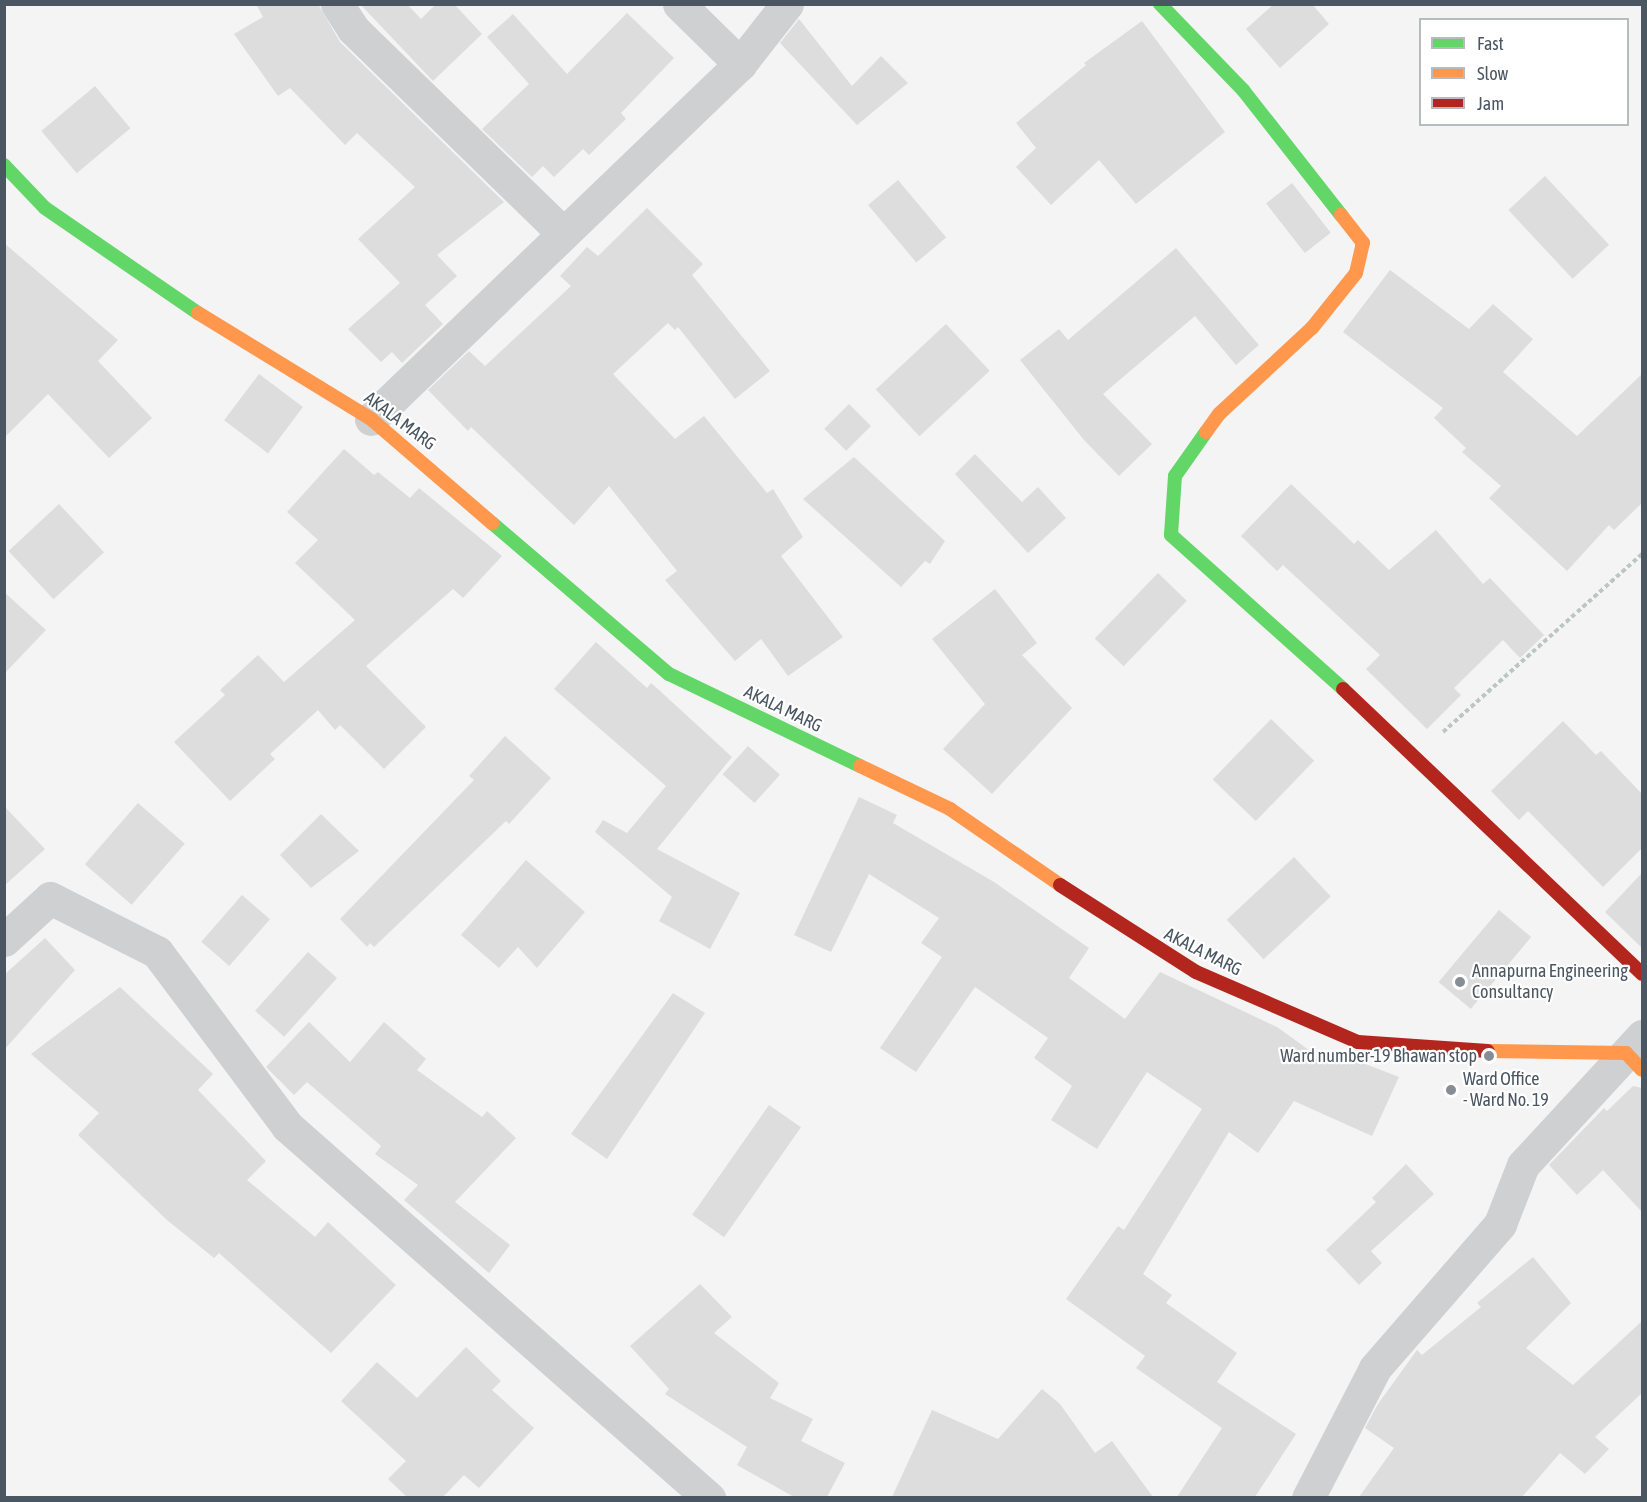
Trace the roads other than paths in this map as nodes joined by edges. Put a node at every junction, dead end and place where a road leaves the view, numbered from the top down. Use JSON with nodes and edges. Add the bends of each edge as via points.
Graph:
{"nodes":[{"id":1,"x":337,"y":4,"type":"edge"},
{"id":2,"x":679,"y":4,"type":"edge"},
{"id":3,"x":787,"y":4,"type":"edge"},
{"id":4,"x":1160,"y":4,"type":"edge"},
{"id":5,"x":740,"y":64,"type":"junction"},
{"id":6,"x":4,"y":165,"type":"edge"},
{"id":7,"x":561,"y":232,"type":"junction"},
{"id":8,"x":371,"y":419,"type":"junction"},
{"id":9,"x":4,"y":940,"type":"edge"},
{"id":10,"x":1642,"y":974,"type":"edge"},
{"id":11,"x":1637,"y":1053,"type":"edge"},
{"id":12,"x":709,"y":1497,"type":"edge"},
{"id":13,"x":1308,"y":1497,"type":"edge"}],
"edges":[{"from":1,"to":7,"type":"street","via":[[352,29]]},
{"from":2,"to":5,"type":"street"},
{"from":3,"to":5,"type":"street"},
{"from":4,"to":10,"type":"main road","via":[[1243,90],[1363,243],[1356,273],[1312,328],[1219,414],[1175,476],[1170,535],[1416,757]]},
{"from":5,"to":7,"type":"street"},
{"from":6,"to":8,"type":"main road","name":"AKALA MARG","via":[[45,208],[168,293]]},
{"from":7,"to":8,"type":"street"},
{"from":8,"to":11,"type":"main road","name":"AKALA MARG","via":[[669,674],[950,809],[1123,929],[1196,972],[1358,1042],[1494,1051]]},
{"from":9,"to":12,"type":"street","via":[[50,898],[157,952],[287,1126]]},
{"from":11,"to":13,"type":"street","via":[[1523,1165],[1500,1224],[1375,1368]]}]}
